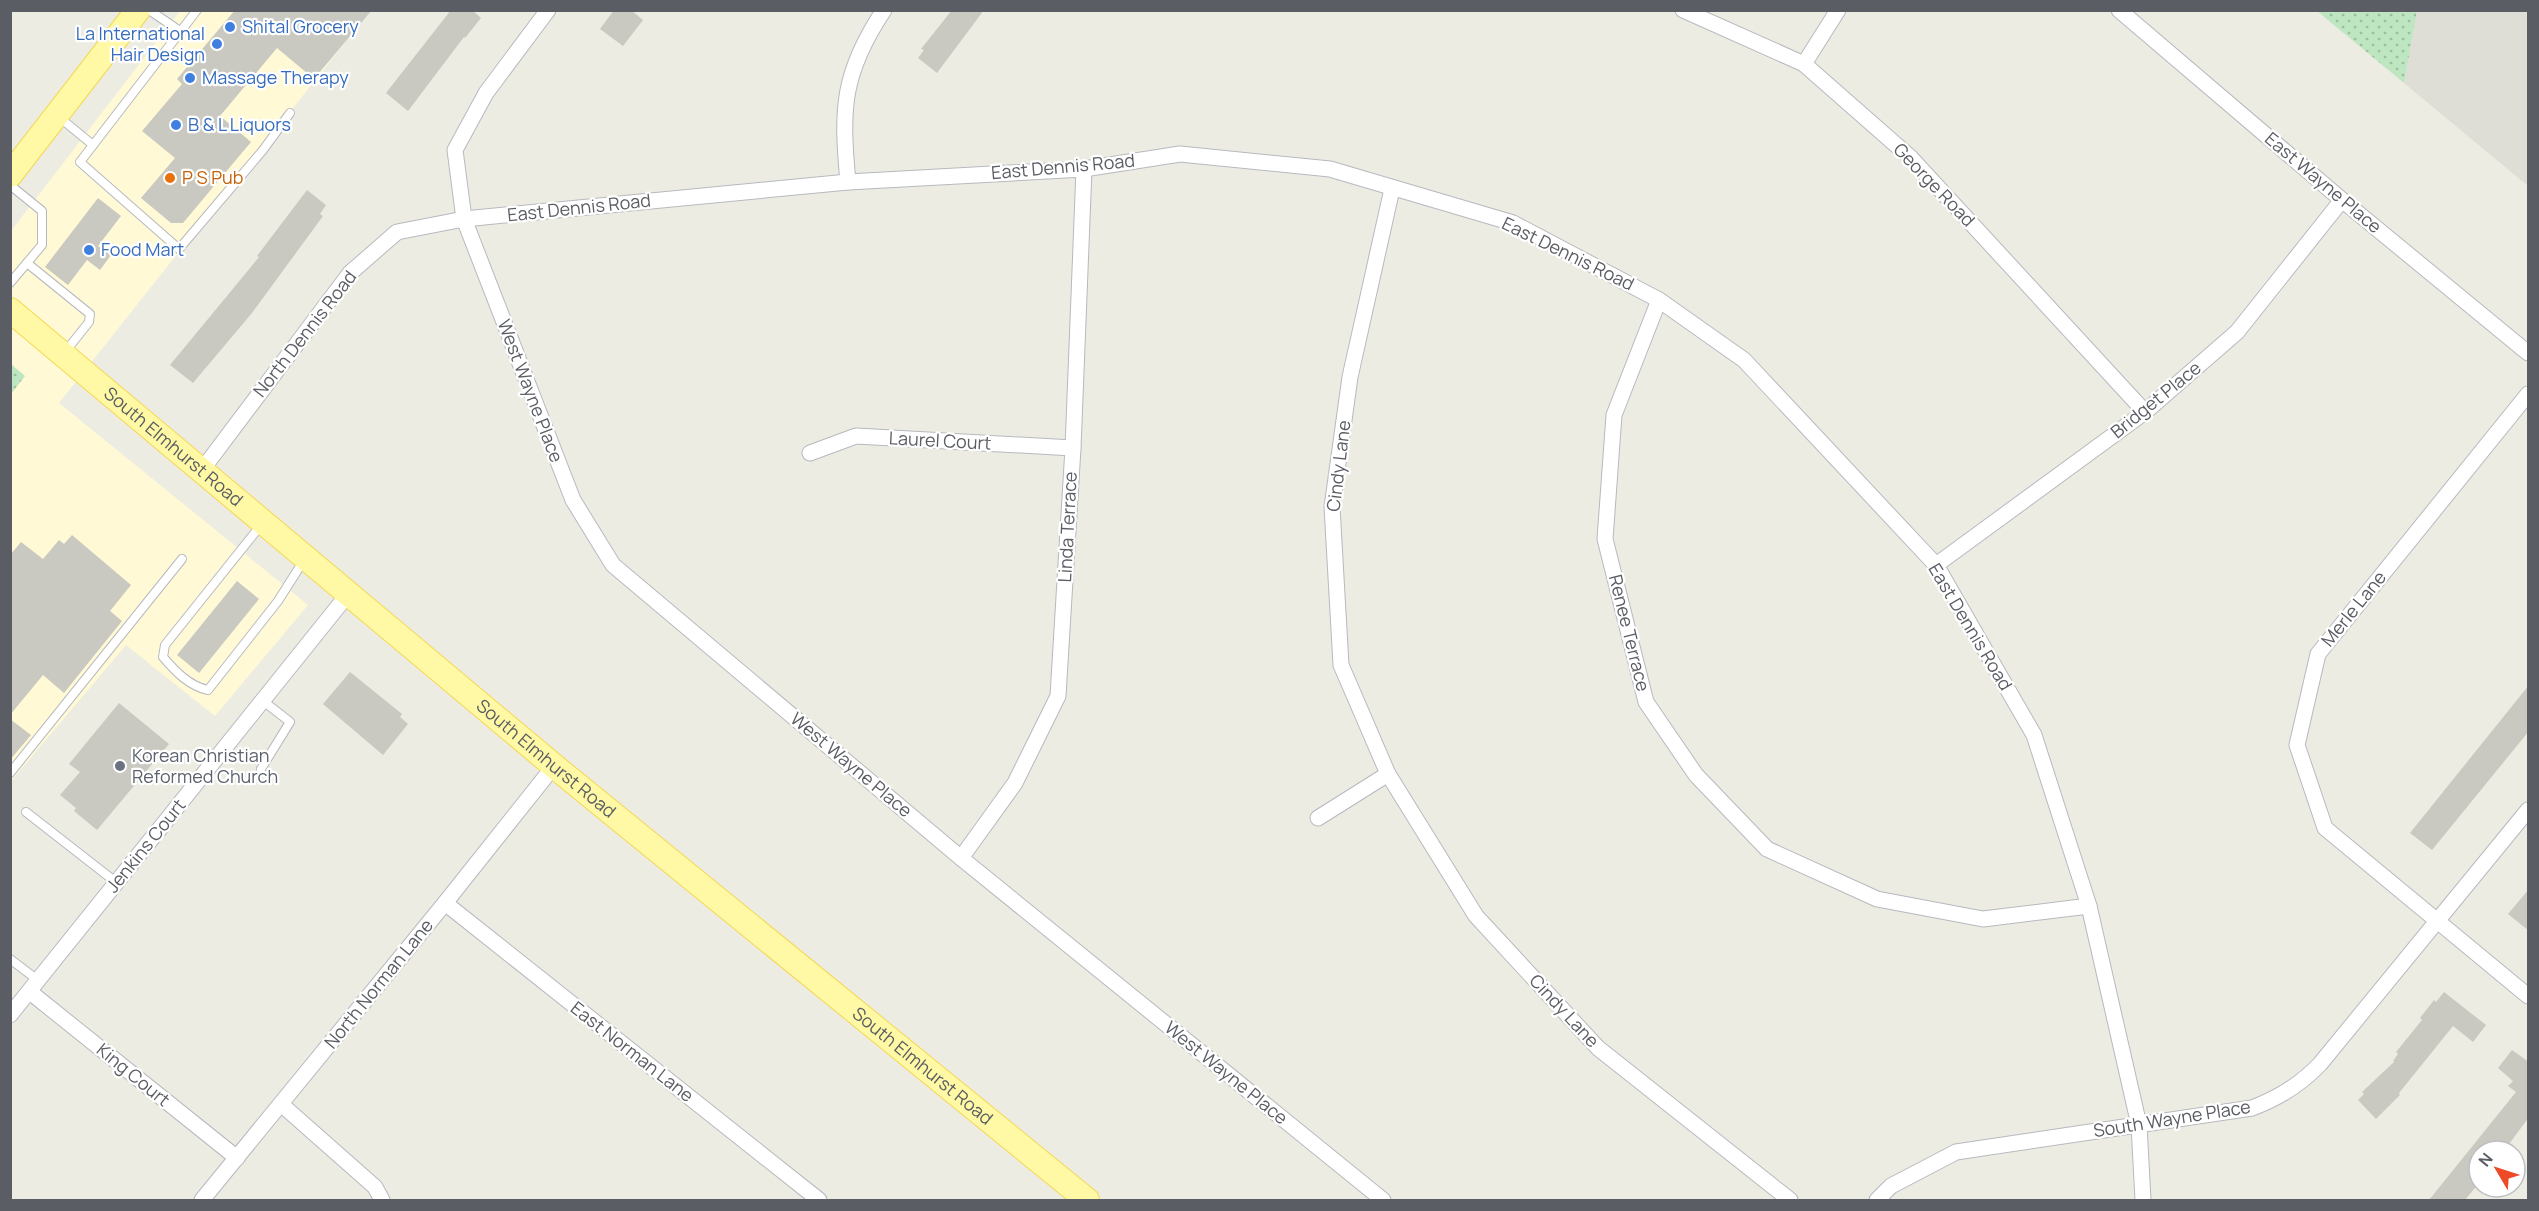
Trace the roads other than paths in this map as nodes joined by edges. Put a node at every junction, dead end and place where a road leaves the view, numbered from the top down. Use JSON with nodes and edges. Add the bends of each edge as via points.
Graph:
{"nodes":[{"id":1,"x":138,"y":10,"type":"edge"},
{"id":2,"x":149,"y":10,"type":"edge"},
{"id":3,"x":196,"y":10,"type":"edge"},
{"id":4,"x":548,"y":10,"type":"edge"},
{"id":5,"x":884,"y":10,"type":"edge"},
{"id":6,"x":1683,"y":10,"type":"edge"},
{"id":7,"x":1838,"y":10,"type":"edge"},
{"id":8,"x":2119,"y":10,"type":"edge"},
{"id":9,"x":180,"y":31,"type":"junction"},
{"id":10,"x":1804,"y":64,"type":"junction"},
{"id":11,"x":290,"y":113,"type":"dead end"},
{"id":12,"x":57,"y":115,"type":"junction"},
{"id":13,"x":93,"y":145,"type":"junction"},
{"id":14,"x":1084,"y":169,"type":"junction"},
{"id":15,"x":10,"y":175,"type":"edge"},
{"id":16,"x":848,"y":182,"type":"junction"},
{"id":17,"x":10,"y":185,"type":"edge"},
{"id":18,"x":1392,"y":189,"type":"junction"},
{"id":19,"x":2342,"y":200,"type":"junction"},
{"id":20,"x":464,"y":219,"type":"junction"},
{"id":21,"x":27,"y":263,"type":"junction"},
{"id":22,"x":10,"y":283,"type":"edge"},
{"id":23,"x":1659,"y":300,"type":"junction"},
{"id":24,"x":10,"y":310,"type":"edge"},
{"id":25,"x":2529,"y":353,"type":"edge"},
{"id":26,"x":63,"y":354,"type":"junction"},
{"id":27,"x":2529,"y":394,"type":"edge"},
{"id":28,"x":2145,"y":412,"type":"junction"},
{"id":29,"x":1073,"y":448,"type":"junction"},
{"id":30,"x":810,"y":453,"type":"dead end"},
{"id":31,"x":202,"y":470,"type":"junction"},
{"id":32,"x":264,"y":522,"type":"junction"},
{"id":33,"x":306,"y":557,"type":"junction"},
{"id":34,"x":182,"y":559,"type":"dead end"},
{"id":35,"x":1936,"y":565,"type":"junction"},
{"id":36,"x":349,"y":592,"type":"junction"},
{"id":37,"x":262,"y":700,"type":"junction"},
{"id":38,"x":554,"y":766,"type":"junction"},
{"id":39,"x":261,"y":768,"type":"dead end"},
{"id":40,"x":10,"y":773,"type":"edge"},
{"id":41,"x":1388,"y":774,"type":"junction"},
{"id":42,"x":2529,"y":810,"type":"edge"},
{"id":43,"x":26,"y":812,"type":"dead end"},
{"id":44,"x":1318,"y":818,"type":"dead end"},
{"id":45,"x":961,"y":858,"type":"junction"},
{"id":46,"x":117,"y":882,"type":"junction"},
{"id":47,"x":445,"y":903,"type":"junction"},
{"id":48,"x":2089,"y":906,"type":"junction"},
{"id":49,"x":2438,"y":921,"type":"junction"},
{"id":50,"x":10,"y":959,"type":"edge"},
{"id":51,"x":34,"y":987,"type":"junction"},
{"id":52,"x":2529,"y":996,"type":"edge"},
{"id":53,"x":10,"y":1015,"type":"edge"},
{"id":54,"x":281,"y":1104,"type":"junction"},
{"id":55,"x":2139,"y":1125,"type":"junction"},
{"id":56,"x":237,"y":1158,"type":"junction"},
{"id":57,"x":802,"y":1195,"type":"edge"},
{"id":58,"x":202,"y":1200,"type":"edge"},
{"id":59,"x":382,"y":1200,"type":"edge"},
{"id":60,"x":819,"y":1200,"type":"edge"},
{"id":61,"x":1087,"y":1200,"type":"edge"},
{"id":62,"x":1383,"y":1200,"type":"edge"},
{"id":63,"x":1790,"y":1200,"type":"edge"},
{"id":64,"x":1877,"y":1200,"type":"edge"},
{"id":65,"x":2143,"y":1200,"type":"edge"}],
"edges":[{"from":1,"to":12,"type":"main road"},
{"from":2,"to":9,"type":"lane"},
{"from":3,"to":9,"type":"lane"},
{"from":4,"to":20,"type":"street","name":"West Wayne Place","via":[[486,93],[455,150]]},
{"from":5,"to":16,"type":"street","via":[[864,41],[846,99],[843,131]]},
{"from":6,"to":10,"type":"street","name":"George Road"},
{"from":7,"to":10,"type":"street"},
{"from":8,"to":19,"type":"street","name":"East Wayne Place"},
{"from":9,"to":13,"type":"lane"},
{"from":10,"to":28,"type":"street","name":"George Road","via":[[1911,158]]},
{"from":11,"to":13,"type":"lane","via":[[179,249],[80,162]]},
{"from":12,"to":13,"type":"lane"},
{"from":12,"to":15,"type":"main road"},
{"from":14,"to":16,"type":"street","name":"East Dennis Road"},
{"from":14,"to":18,"type":"street","name":"East Dennis Road","via":[[1180,154],[1330,169]]},
{"from":14,"to":29,"type":"street","name":"Linda Terrace"},
{"from":16,"to":20,"type":"street","name":"East Dennis Road"},
{"from":17,"to":21,"type":"lane","via":[[42,211],[42,245]]},
{"from":18,"to":23,"type":"street","name":"East Dennis Road","via":[[1513,223]]},
{"from":18,"to":41,"type":"street","name":"Cindy Lane","via":[[1350,376],[1332,507],[1341,665]]},
{"from":19,"to":25,"type":"street","name":"East Wayne Place"},
{"from":19,"to":28,"type":"street","name":"Bridget Place","via":[[2237,332]]},
{"from":20,"to":31,"type":"street","name":"North Dennis Road","via":[[397,232],[350,273]]},
{"from":20,"to":45,"type":"street","name":"West Wayne Place","via":[[573,500],[613,565]]},
{"from":21,"to":22,"type":"lane"},
{"from":21,"to":26,"type":"lane","via":[[90,314],[89,322]]},
{"from":23,"to":35,"type":"street","name":"East Dennis Road","via":[[1744,360]]},
{"from":23,"to":48,"type":"street","name":"Renee Terrace","via":[[1614,415],[1605,539],[1646,702],[1696,775],[1767,849],[1876,899],[1983,919]]},
{"from":24,"to":26,"type":"main road","name":"South Elmhurst Road"},
{"from":26,"to":31,"type":"main road","name":"South Elmhurst Road"},
{"from":27,"to":49,"type":"street","name":"Merle Lane","via":[[2318,654],[2297,745],[2325,828]]},
{"from":28,"to":35,"type":"street","name":"Bridget Place"},
{"from":29,"to":30,"type":"street","name":"Laurel Court","via":[[856,436]]},
{"from":29,"to":45,"type":"street","name":"Linda Terrace","via":[[1058,696],[1015,783]]},
{"from":31,"to":32,"type":"main road","name":"South Elmhurst Road"},
{"from":32,"to":33,"type":"main road","name":"South Elmhurst Road"},
{"from":32,"to":33,"type":"lane","via":[[165,645],[163,657],[173,668],[197,687],[208,690],[278,601]]},
{"from":33,"to":36,"type":"main road","name":"South Elmhurst Road"},
{"from":34,"to":40,"type":"lane"},
{"from":35,"to":48,"type":"street","name":"East Dennis Road","via":[[2034,735]]},
{"from":36,"to":37,"type":"street","name":"Jenkins Court"},
{"from":36,"to":38,"type":"main road","name":"South Elmhurst Road"},
{"from":37,"to":39,"type":"lane","via":[[290,722]]},
{"from":37,"to":46,"type":"street","name":"Jenkins Court"},
{"from":38,"to":47,"type":"street","name":"North Norman Lane"},
{"from":38,"to":61,"type":"main road","name":"South Elmhurst Road"},
{"from":41,"to":44,"type":"street"},
{"from":41,"to":63,"type":"street","name":"Cindy Lane","via":[[1476,916],[1598,1048]]},
{"from":42,"to":49,"type":"street","name":"South Wayne Place"},
{"from":43,"to":46,"type":"lane"},
{"from":45,"to":62,"type":"street","name":"West Wayne Place"},
{"from":46,"to":51,"type":"street","name":"Jenkins Court"},
{"from":47,"to":54,"type":"street","name":"North Norman Lane"},
{"from":47,"to":57,"type":"street","name":"East Norman Lane"},
{"from":48,"to":55,"type":"street","name":"East Dennis Road"},
{"from":49,"to":52,"type":"street","name":"Merle Lane"},
{"from":49,"to":55,"type":"street","name":"South Wayne Place","via":[[2320,1064],[2295,1088],[2252,1108]]},
{"from":50,"to":51,"type":"lane"},
{"from":51,"to":53,"type":"street","name":"Jenkins Court"},
{"from":51,"to":56,"type":"street","name":"King Court"},
{"from":54,"to":56,"type":"street","name":"North Norman Lane"},
{"from":54,"to":59,"type":"street","via":[[375,1187]]},
{"from":55,"to":64,"type":"street","name":"South Wayne Place","via":[[1956,1152],[1891,1186]]},
{"from":55,"to":65,"type":"street","name":"East Dennis Road"},
{"from":56,"to":58,"type":"street","name":"North Norman Lane"},
{"from":57,"to":60,"type":"street","name":"East Norman Lane"}]}
